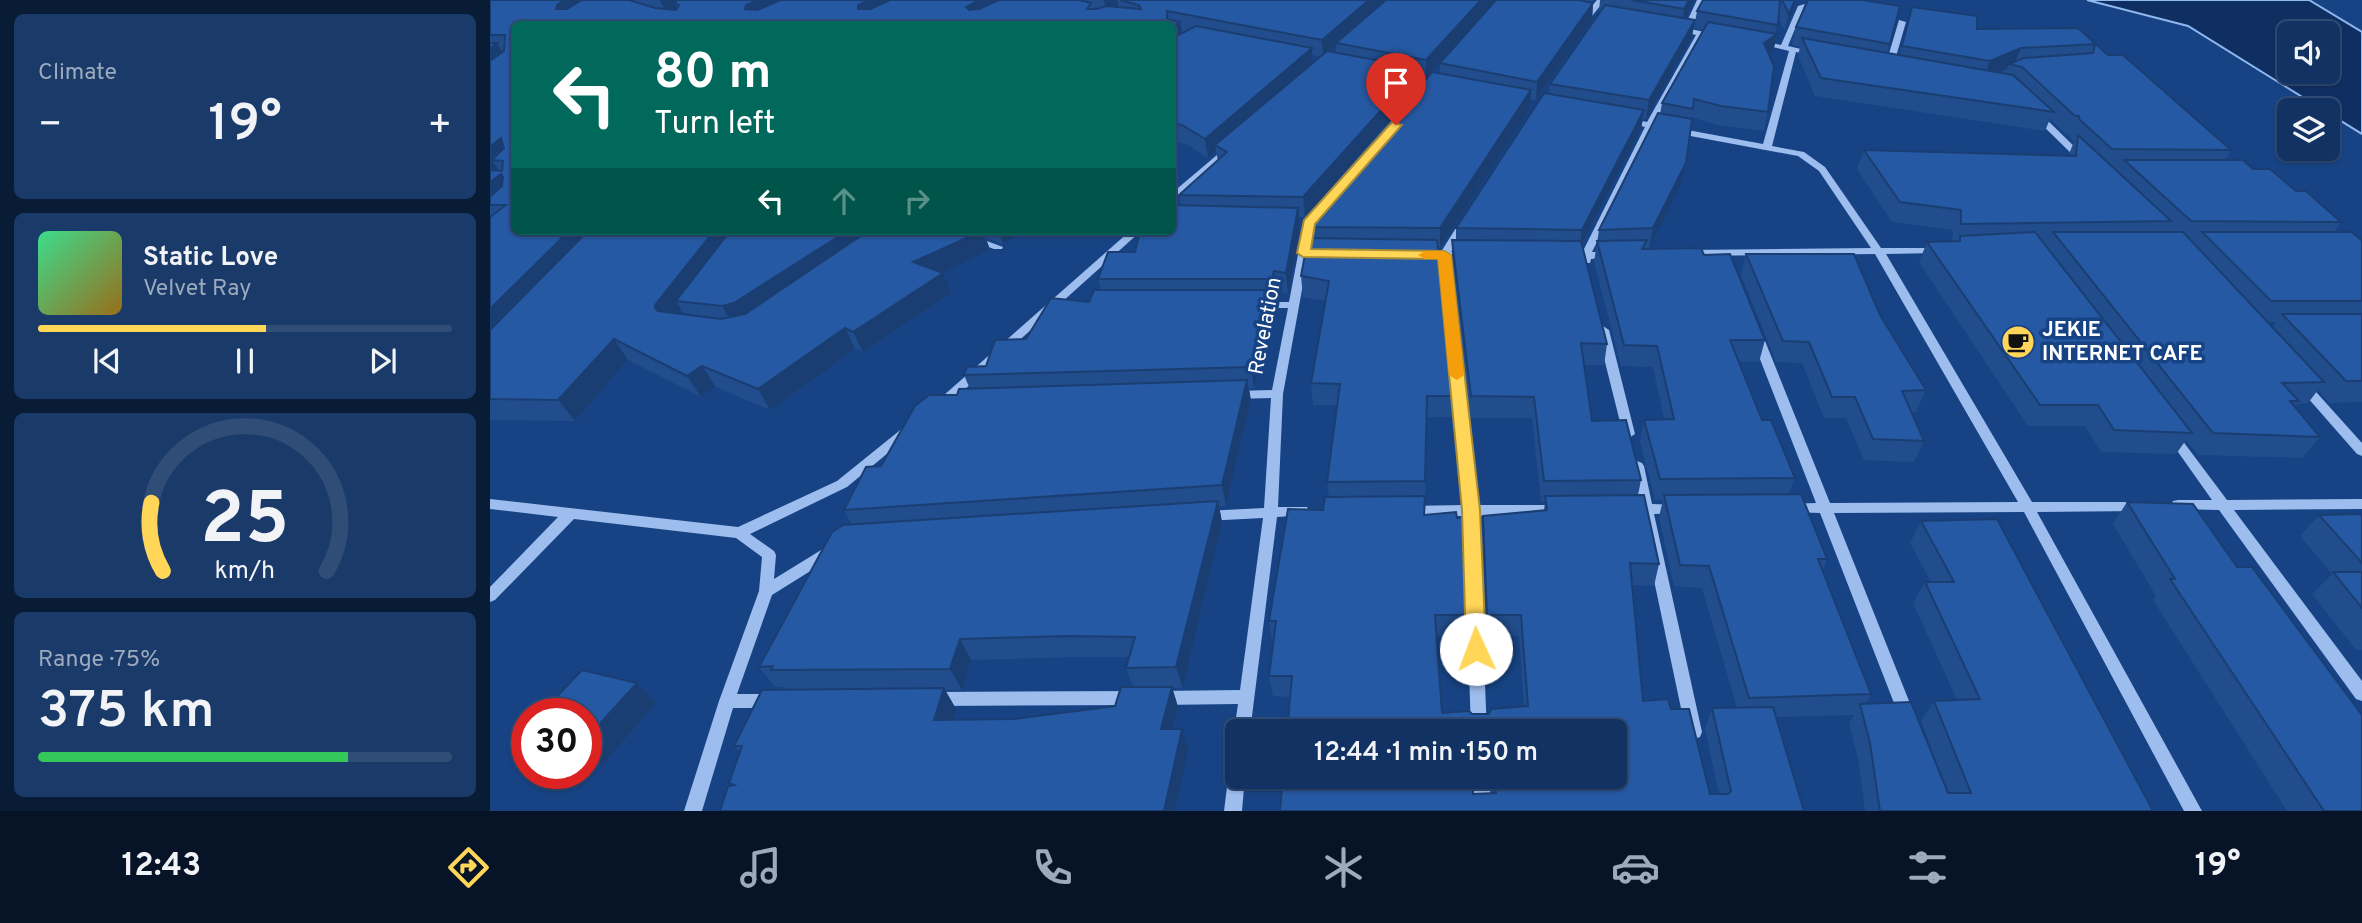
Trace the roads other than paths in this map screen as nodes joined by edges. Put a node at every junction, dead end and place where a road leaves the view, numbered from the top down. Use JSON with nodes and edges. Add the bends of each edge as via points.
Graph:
{"nodes":[{"id":1,"x":1601,"y":0,"type":"edge"},
{"id":2,"x":1701,"y":0,"type":"edge"},
{"id":3,"x":1802,"y":5,"type":"edge"},
{"id":4,"x":1576,"y":12,"type":"edge"},
{"id":5,"x":1589,"y":15,"type":"junction"},
{"id":6,"x":1600,"y":17,"type":"edge"},
{"id":7,"x":1902,"y":22,"type":"edge"},
{"id":8,"x":1661,"y":27,"type":"edge"},
{"id":9,"x":1686,"y":31,"type":"junction"},
{"id":10,"x":1701,"y":33,"type":"junction"},
{"id":11,"x":1724,"y":37,"type":"edge"},
{"id":12,"x":1748,"y":41,"type":"edge"},
{"id":13,"x":1788,"y":48,"type":"junction"},
{"id":14,"x":1820,"y":54,"type":"edge"},
{"id":15,"x":1875,"y":65,"type":"edge"},
{"id":16,"x":1889,"y":67,"type":"junction"},
{"id":17,"x":1901,"y":69,"type":"edge"},
{"id":18,"x":2029,"y":108,"type":"edge"},
{"id":19,"x":1613,"y":119,"type":"edge"},
{"id":20,"x":1650,"y":125,"type":"junction"},
{"id":21,"x":1243,"y":136,"type":"edge"},
{"id":22,"x":1767,"y":146,"type":"junction"},
{"id":23,"x":2089,"y":165,"type":"edge"},
{"id":24,"x":1335,"y":194,"type":"edge"},
{"id":25,"x":1176,"y":195,"type":"edge"},
{"id":26,"x":1466,"y":221,"type":"edge"},
{"id":27,"x":1295,"y":223,"type":"edge"},
{"id":28,"x":1309,"y":223,"type":"junction"},
{"id":29,"x":962,"y":235,"type":"edge"},
{"id":30,"x":1132,"y":235,"type":"edge"},
{"id":31,"x":998,"y":247,"type":"dead end"},
{"id":32,"x":1948,"y":250,"type":"edge"},
{"id":33,"x":1682,"y":253,"type":"edge"},
{"id":34,"x":1880,"y":253,"type":"junction"},
{"id":35,"x":1406,"y":255,"type":"edge"},
{"id":36,"x":1444,"y":255,"type":"junction"},
{"id":37,"x":1482,"y":255,"type":"edge"},
{"id":38,"x":1626,"y":255,"type":"edge"},
{"id":39,"x":1559,"y":256,"type":"edge"},
{"id":40,"x":1586,"y":263,"type":"junction"},
{"id":41,"x":1240,"y":305,"type":"edge"},
{"id":42,"x":1293,"y":305,"type":"junction"},
{"id":43,"x":1601,"y":323,"type":"edge"},
{"id":44,"x":1754,"y":328,"type":"edge"},
{"id":45,"x":2298,"y":379,"type":"edge"},
{"id":46,"x":1277,"y":394,"type":"junction"},
{"id":47,"x":1223,"y":395,"type":"edge"},
{"id":48,"x":967,"y":404,"type":"edge"},
{"id":49,"x":940,"y":405,"type":"junction"},
{"id":50,"x":929,"y":414,"type":"edge"},
{"id":51,"x":2160,"y":419,"type":"edge"},
{"id":52,"x":918,"y":422,"type":"edge"},
{"id":53,"x":2362,"y":451,"type":"edge"},
{"id":54,"x":490,"y":504,"type":"edge"},
{"id":55,"x":2362,"y":504,"type":"edge"},
{"id":56,"x":2225,"y":505,"type":"junction"},
{"id":57,"x":2028,"y":507,"type":"junction"},
{"id":58,"x":1783,"y":508,"type":"edge"},
{"id":59,"x":1824,"y":508,"type":"junction"},
{"id":60,"x":1621,"y":509,"type":"edge"},
{"id":61,"x":1648,"y":509,"type":"junction"},
{"id":62,"x":1688,"y":509,"type":"edge"},
{"id":63,"x":1471,"y":510,"type":"junction"},
{"id":64,"x":1566,"y":510,"type":"edge"},
{"id":65,"x":1271,"y":511,"type":"junction"},
{"id":66,"x":1311,"y":511,"type":"edge"},
{"id":67,"x":1391,"y":511,"type":"edge"},
{"id":68,"x":571,"y":513,"type":"junction"},
{"id":69,"x":1190,"y":517,"type":"edge"},
{"id":70,"x":739,"y":533,"type":"junction"},
{"id":71,"x":841,"y":545,"type":"edge"},
{"id":72,"x":766,"y":592,"type":"junction"},
{"id":73,"x":490,"y":596,"type":"edge"},
{"id":74,"x":2362,"y":694,"type":"edge"},
{"id":75,"x":1246,"y":697,"type":"junction"},
{"id":76,"x":796,"y":700,"type":"edge"},
{"id":77,"x":918,"y":700,"type":"edge"},
{"id":78,"x":727,"y":701,"type":"junction"},
{"id":79,"x":1243,"y":719,"type":"edge"},
{"id":80,"x":1479,"y":719,"type":"edge"},
{"id":81,"x":1914,"y":735,"type":"edge"},
{"id":82,"x":1697,"y":745,"type":"edge"},
{"id":83,"x":1235,"y":789,"type":"edge"},
{"id":84,"x":1481,"y":789,"type":"edge"},
{"id":85,"x":693,"y":811,"type":"edge"},
{"id":86,"x":1233,"y":811,"type":"edge"},
{"id":87,"x":1482,"y":811,"type":"edge"},
{"id":88,"x":2193,"y":811,"type":"edge"}],
"edges":[{"from":1,"to":5,"type":"street"},
{"from":2,"to":9,"type":"street"},
{"from":3,"to":13,"type":"street"},
{"from":4,"to":5,"type":"street"},
{"from":5,"to":6,"type":"street"},
{"from":7,"to":16,"type":"street"},
{"from":8,"to":9,"type":"street"},
{"from":9,"to":10,"type":"street"},
{"from":10,"to":11,"type":"street"},
{"from":10,"to":20,"type":"street"},
{"from":12,"to":13,"type":"street"},
{"from":13,"to":14,"type":"street"},
{"from":13,"to":22,"type":"street"},
{"from":15,"to":16,"type":"street"},
{"from":16,"to":17,"type":"street"},
{"from":18,"to":23,"type":"street"},
{"from":19,"to":20,"type":"street"},
{"from":20,"to":22,"type":"street"},
{"from":20,"to":40,"type":"street"},
{"from":21,"to":25,"type":"street"},
{"from":22,"to":34,"type":"street","via":[[1801,154],[1822,169]]},
{"from":24,"to":28,"type":"street"},
{"from":26,"to":36,"type":"street"},
{"from":27,"to":28,"type":"street"},
{"from":28,"to":42,"type":"street","name":"Revelation","via":[[1310,253]]},
{"from":29,"to":31,"type":"street"},
{"from":30,"to":49,"type":"street","via":[[1060,305]]},
{"from":32,"to":34,"type":"street"},
{"from":33,"to":34,"type":"street","via":[[1726,258]]},
{"from":34,"to":57,"type":"street"},
{"from":35,"to":36,"type":"street"},
{"from":36,"to":37,"type":"street"},
{"from":36,"to":63,"type":"street"},
{"from":38,"to":40,"type":"street"},
{"from":39,"to":40,"type":"street"},
{"from":41,"to":42,"type":"street"},
{"from":42,"to":46,"type":"street","name":"Revelation"},
{"from":43,"to":61,"type":"street"},
{"from":44,"to":59,"type":"street"},
{"from":45,"to":53,"type":"street"},
{"from":46,"to":47,"type":"street"},
{"from":46,"to":65,"type":"street","name":"Revelation"},
{"from":48,"to":49,"type":"street"},
{"from":49,"to":50,"type":"street"},
{"from":51,"to":56,"type":"street"},
{"from":52,"to":70,"type":"street","via":[[842,484]]},
{"from":54,"to":68,"type":"street"},
{"from":55,"to":56,"type":"street"},
{"from":56,"to":57,"type":"street"},
{"from":56,"to":74,"type":"street"},
{"from":57,"to":59,"type":"street"},
{"from":57,"to":88,"type":"street"},
{"from":58,"to":59,"type":"street"},
{"from":59,"to":81,"type":"street"},
{"from":60,"to":61,"type":"street"},
{"from":61,"to":62,"type":"street"},
{"from":61,"to":82,"type":"street"},
{"from":63,"to":64,"type":"street"},
{"from":63,"to":67,"type":"street"},
{"from":63,"to":80,"type":"street"},
{"from":65,"to":66,"type":"street"},
{"from":65,"to":69,"type":"street"},
{"from":65,"to":75,"type":"street","name":"Revelation"},
{"from":68,"to":70,"type":"street"},
{"from":68,"to":73,"type":"street"},
{"from":70,"to":72,"type":"street","via":[[769,555]]},
{"from":71,"to":72,"type":"street"},
{"from":72,"to":78,"type":"street"},
{"from":75,"to":77,"type":"street"},
{"from":75,"to":79,"type":"street","name":"Revelation"},
{"from":76,"to":78,"type":"street"},
{"from":78,"to":85,"type":"street"},
{"from":83,"to":86,"type":"street"},
{"from":84,"to":87,"type":"street"}]}
